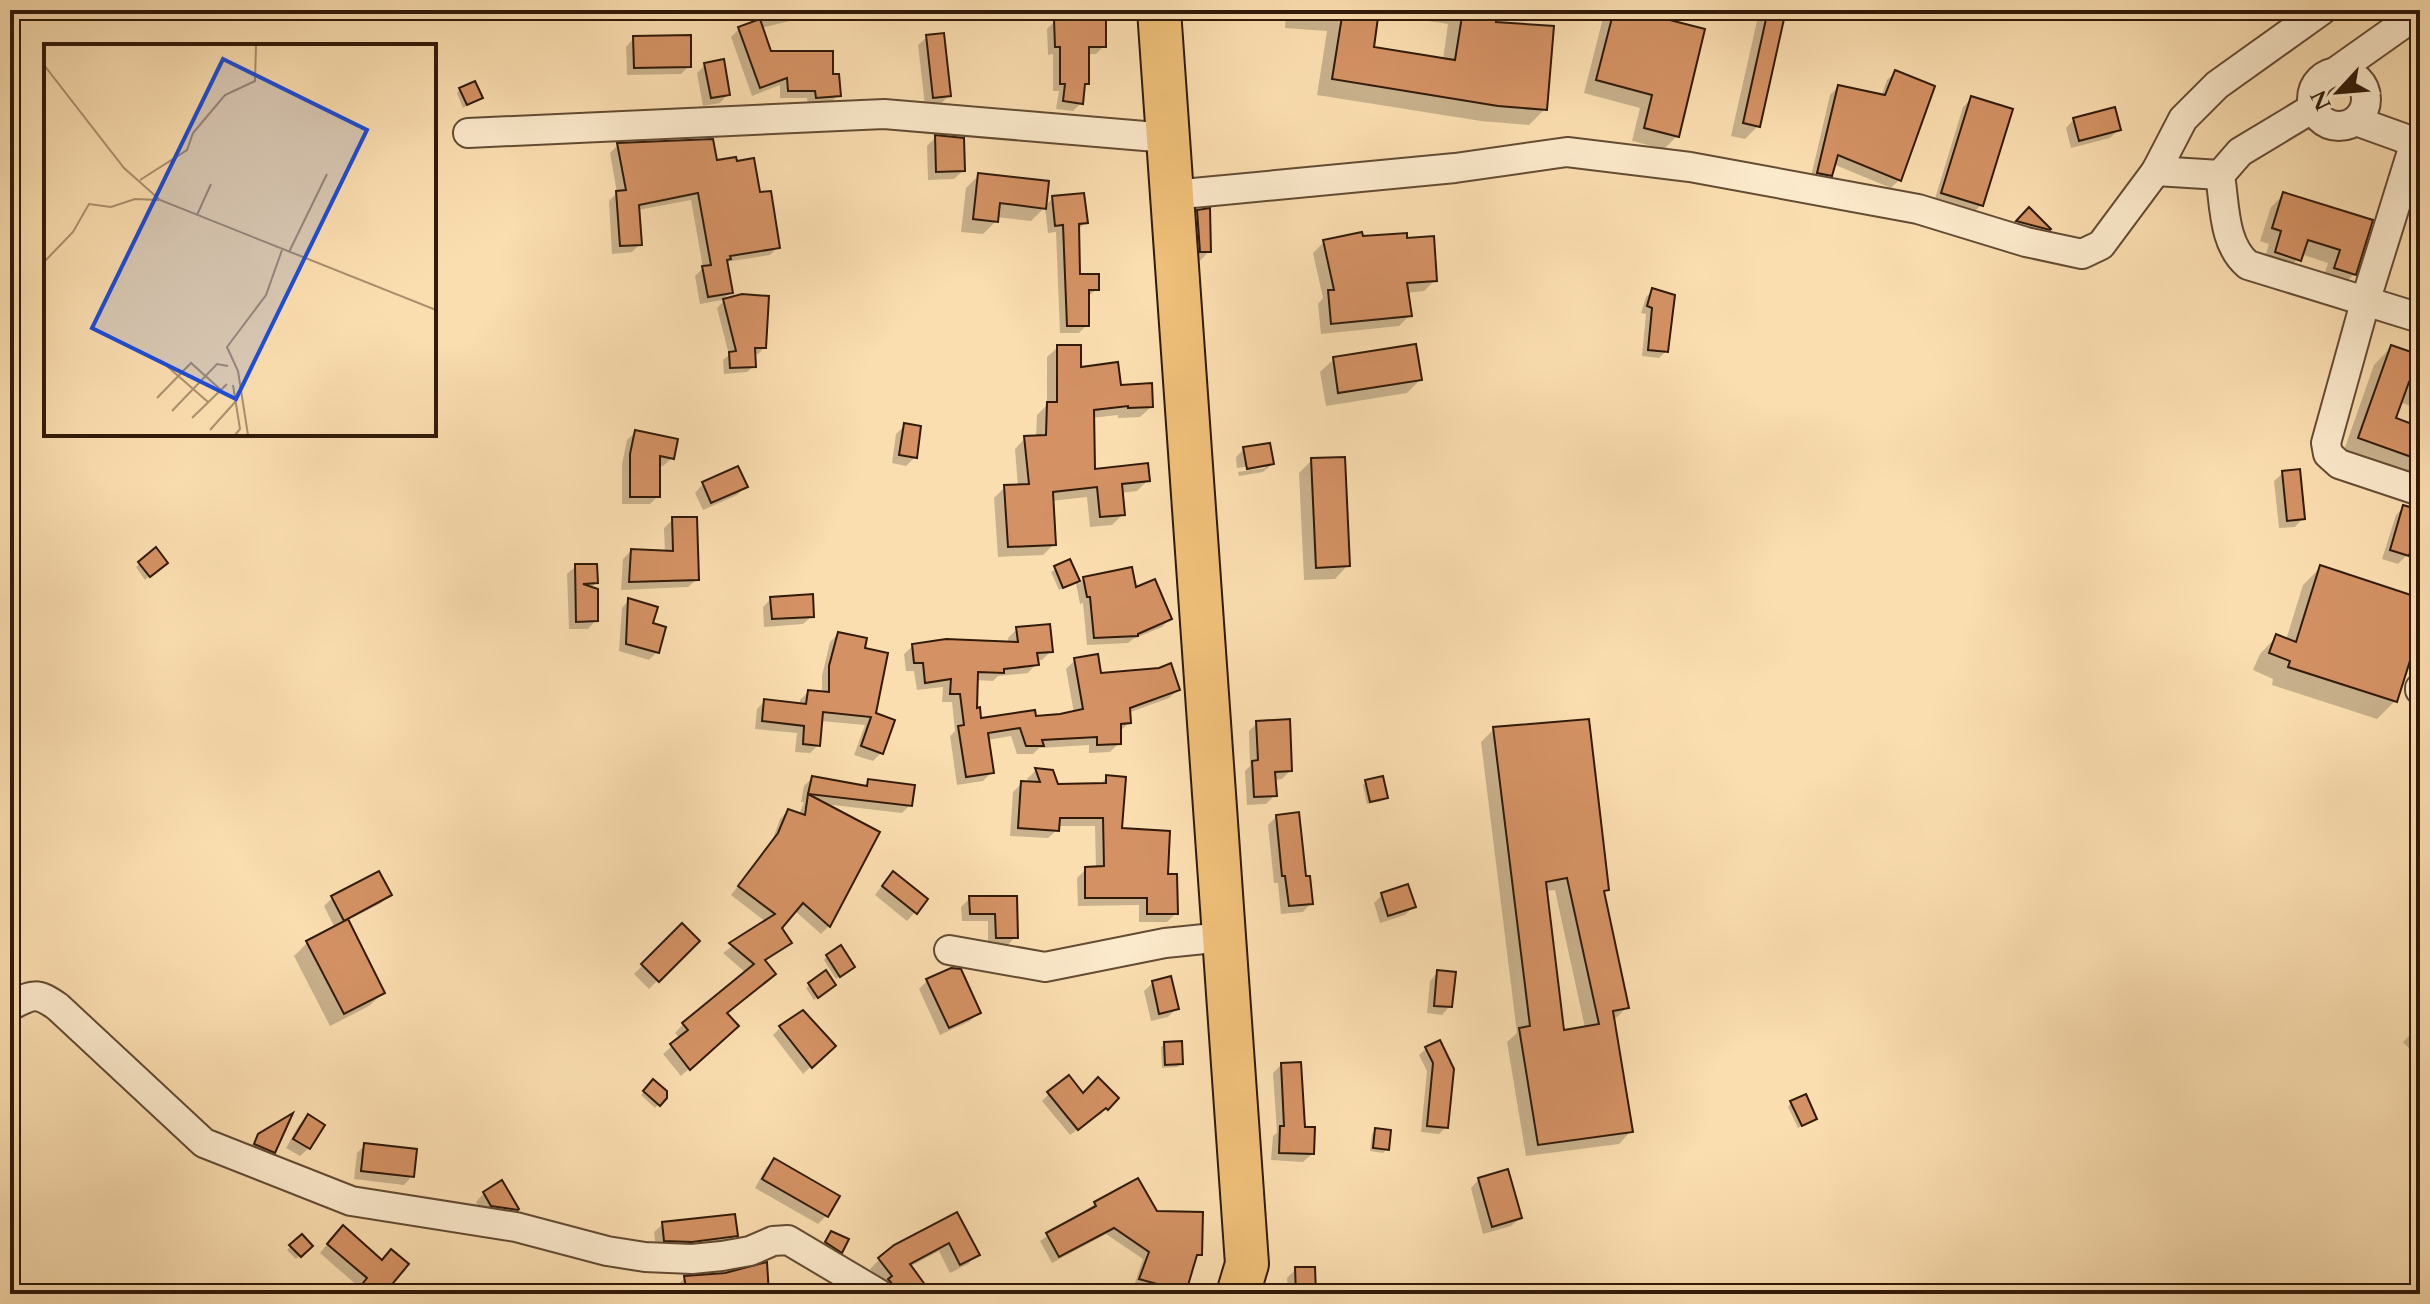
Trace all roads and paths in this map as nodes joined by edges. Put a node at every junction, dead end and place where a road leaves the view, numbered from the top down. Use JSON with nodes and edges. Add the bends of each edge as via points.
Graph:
{"nodes":[{"id":1,"x":1159,"y":10,"type":"edge"},
{"id":2,"x":2322,"y":10,"type":"edge"},
{"id":3,"x":2420,"y":12,"type":"edge"},
{"id":4,"x":2338,"y":70,"type":"junction"},
{"id":5,"x":2313,"y":108,"type":"junction"},
{"id":6,"x":2356,"y":121,"type":"junction"},
{"id":7,"x":468,"y":133,"type":"dead end"},
{"id":8,"x":1168,"y":138,"type":"junction"},
{"id":9,"x":2418,"y":143,"type":"edge"},
{"id":10,"x":2156,"y":171,"type":"junction"},
{"id":11,"x":2220,"y":175,"type":"junction"},
{"id":12,"x":1172,"y":195,"type":"junction"},
{"id":13,"x":2366,"y":299,"type":"junction"},
{"id":14,"x":2420,"y":318,"type":"edge"},
{"id":15,"x":2420,"y":491,"type":"edge"},
{"id":16,"x":1224,"y":937,"type":"junction"},
{"id":17,"x":949,"y":950,"type":"dead end"},
{"id":18,"x":10,"y":1006,"type":"edge"},
{"id":19,"x":1250,"y":1284,"type":"edge"},
{"id":20,"x":879,"y":1294,"type":"edge"}],
"edges":[{"from":1,"to":8,"type":"highway"},
{"from":2,"to":10,"type":"street","via":[[2217,85],[2183,119]]},
{"from":3,"to":4,"type":"street"},
{"from":4,"to":5,"type":"street","via":[[2322,76],[2312,91]]},
{"from":4,"to":6,"type":"street","via":[[2355,76],[2365,90],[2366,107]]},
{"from":5,"to":6,"type":"street","via":[[2323,122],[2339,127]]},
{"from":5,"to":11,"type":"street","via":[[2240,152]]},
{"from":6,"to":9,"type":"street"},
{"from":7,"to":8,"type":"street","via":[[884,114]]},
{"from":8,"to":12,"type":"highway"},
{"from":9,"to":13,"type":"street"},
{"from":10,"to":11,"type":"street"},
{"from":10,"to":12,"type":"street","via":[[2101,245],[2082,254],[1918,209],[1690,167],[1567,152]]},
{"from":11,"to":13,"type":"street","via":[[2229,238],[2237,256],[2248,265]]},
{"from":12,"to":16,"type":"highway"},
{"from":13,"to":14,"type":"street"},
{"from":13,"to":15,"type":"street","via":[[2326,443],[2328,454],[2339,464]]},
{"from":16,"to":17,"type":"street","via":[[1045,967]]},
{"from":16,"to":19,"type":"highway"},
{"from":18,"to":20,"type":"street","via":[[30,995],[43,996],[204,1143],[351,1201],[516,1227],[645,1257],[722,1256],[788,1240]]}]}
